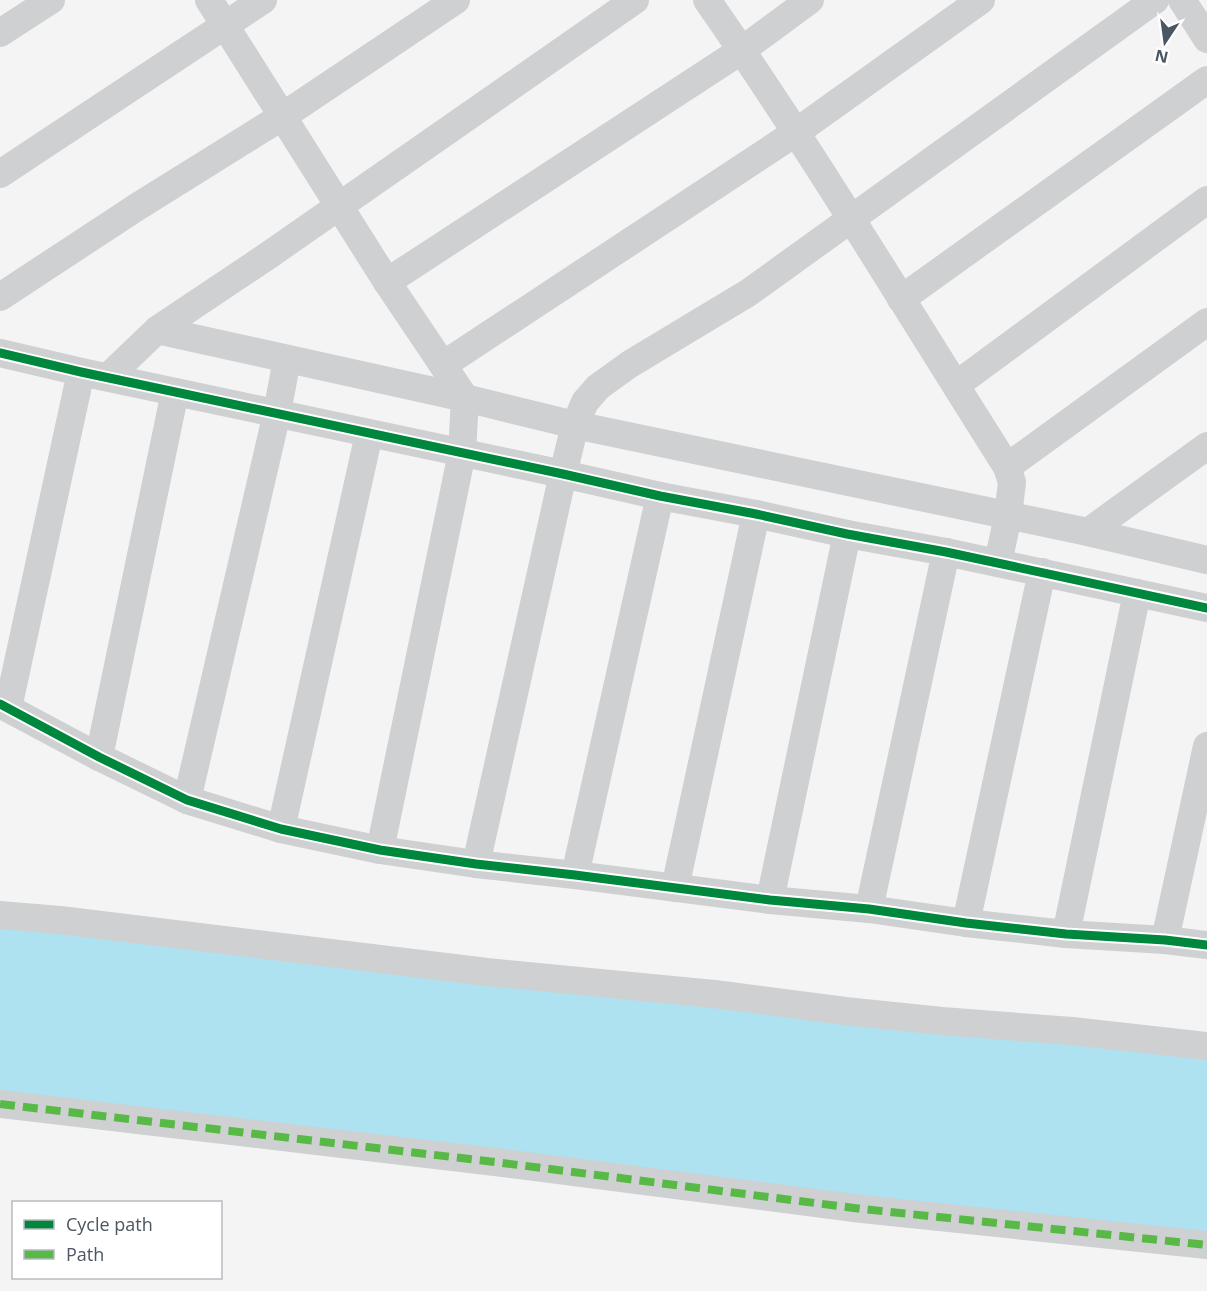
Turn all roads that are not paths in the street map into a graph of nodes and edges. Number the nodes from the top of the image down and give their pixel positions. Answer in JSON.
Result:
{"nodes":[{"id":1,"x":51,"y":0,"type":"edge"},
{"id":2,"x":209,"y":0,"type":"edge"},
{"id":3,"x":263,"y":0,"type":"edge"},
{"id":4,"x":456,"y":0,"type":"edge"},
{"id":5,"x":635,"y":0,"type":"edge"},
{"id":6,"x":707,"y":0,"type":"edge"},
{"id":7,"x":810,"y":0,"type":"edge"},
{"id":8,"x":981,"y":0,"type":"edge"},
{"id":9,"x":1155,"y":0,"type":"edge"},
{"id":10,"x":1182,"y":0,"type":"edge"},
{"id":11,"x":225,"y":24,"type":"junction"},
{"id":12,"x":0,"y":33,"type":"edge"},
{"id":13,"x":1207,"y":39,"type":"edge"},
{"id":14,"x":742,"y":50,"type":"junction"},
{"id":15,"x":1207,"y":80,"type":"edge"},
{"id":16,"x":283,"y":116,"type":"junction"},
{"id":17,"x":795,"y":133,"type":"junction"},
{"id":18,"x":0,"y":174,"type":"edge"},
{"id":19,"x":1207,"y":200,"type":"edge"},
{"id":20,"x":338,"y":206,"type":"junction"},
{"id":21,"x":851,"y":218,"type":"junction"},
{"id":22,"x":387,"y":282,"type":"junction"},
{"id":23,"x":0,"y":297,"type":"edge"},
{"id":24,"x":901,"y":299,"type":"junction"},
{"id":25,"x":1207,"y":321,"type":"edge"},
{"id":26,"x":157,"y":330,"type":"junction"},
{"id":27,"x":0,"y":353,"type":"edge"},
{"id":28,"x":287,"y":359,"type":"junction"},
{"id":29,"x":443,"y":365,"type":"junction"},
{"id":30,"x":94,"y":375,"type":"junction"},
{"id":31,"x":956,"y":385,"type":"junction"},
{"id":32,"x":175,"y":392,"type":"junction"},
{"id":33,"x":465,"y":398,"type":"junction"},
{"id":34,"x":277,"y":413,"type":"junction"},
{"id":35,"x":575,"y":425,"type":"junction"},
{"id":36,"x":369,"y":434,"type":"junction"},
{"id":37,"x":1207,"y":446,"type":"edge"},
{"id":38,"x":462,"y":453,"type":"junction"},
{"id":39,"x":1008,"y":467,"type":"junction"},
{"id":40,"x":563,"y":474,"type":"junction"},
{"id":41,"x":660,"y":496,"type":"junction"},
{"id":42,"x":756,"y":514,"type":"junction"},
{"id":43,"x":1008,"y":516,"type":"junction"},
{"id":44,"x":1088,"y":532,"type":"junction"},
{"id":45,"x":847,"y":534,"type":"junction"},
{"id":46,"x":946,"y":552,"type":"junction"},
{"id":47,"x":1207,"y":560,"type":"edge"},
{"id":48,"x":998,"y":563,"type":"junction"},
{"id":49,"x":1042,"y":572,"type":"junction"},
{"id":50,"x":1137,"y":593,"type":"junction"},
{"id":51,"x":1207,"y":608,"type":"edge"},
{"id":52,"x":4,"y":706,"type":"edge"},
{"id":53,"x":1207,"y":746,"type":"edge"},
{"id":54,"x":99,"y":757,"type":"junction"},
{"id":55,"x":188,"y":800,"type":"junction"},
{"id":56,"x":281,"y":829,"type":"junction"},
{"id":57,"x":380,"y":850,"type":"junction"},
{"id":58,"x":476,"y":864,"type":"junction"},
{"id":59,"x":575,"y":875,"type":"junction"},
{"id":60,"x":675,"y":888,"type":"junction"},
{"id":61,"x":770,"y":900,"type":"junction"},
{"id":62,"x":869,"y":909,"type":"junction"},
{"id":63,"x":0,"y":915,"type":"edge"},
{"id":64,"x":966,"y":923,"type":"junction"},
{"id":65,"x":1066,"y":934,"type":"junction"},
{"id":66,"x":1165,"y":940,"type":"junction"},
{"id":67,"x":1207,"y":945,"type":"edge"},
{"id":68,"x":1207,"y":1046,"type":"edge"},
{"id":69,"x":0,"y":1104,"type":"edge"},
{"id":70,"x":1207,"y":1245,"type":"edge"}],
"edges":[{"from":1,"to":12,"type":"street"},
{"from":2,"to":11,"type":"street"},
{"from":3,"to":11,"type":"street"},
{"from":4,"to":16,"type":"street"},
{"from":5,"to":20,"type":"street"},
{"from":6,"to":14,"type":"street"},
{"from":7,"to":14,"type":"street"},
{"from":8,"to":17,"type":"street"},
{"from":9,"to":21,"type":"street"},
{"from":10,"to":13,"type":"street"},
{"from":11,"to":16,"type":"street"},
{"from":11,"to":18,"type":"street"},
{"from":14,"to":17,"type":"street"},
{"from":14,"to":22,"type":"street"},
{"from":15,"to":24,"type":"street"},
{"from":16,"to":20,"type":"street"},
{"from":16,"to":23,"type":"street"},
{"from":17,"to":21,"type":"street"},
{"from":17,"to":29,"type":"street"},
{"from":19,"to":31,"type":"street"},
{"from":20,"to":22,"type":"street"},
{"from":20,"to":26,"type":"street"},
{"from":21,"to":24,"type":"street"},
{"from":21,"to":35,"type":"street"},
{"from":22,"to":29,"type":"street"},
{"from":24,"to":31,"type":"street"},
{"from":25,"to":39,"type":"street"},
{"from":26,"to":28,"type":"street"},
{"from":26,"to":30,"type":"street"},
{"from":27,"to":30,"type":"street"},
{"from":28,"to":33,"type":"street"},
{"from":28,"to":34,"type":"street"},
{"from":29,"to":33,"type":"street"},
{"from":30,"to":32,"type":"street"},
{"from":30,"to":52,"type":"street"},
{"from":31,"to":39,"type":"street"},
{"from":32,"to":34,"type":"street"},
{"from":32,"to":54,"type":"street"},
{"from":33,"to":35,"type":"street"},
{"from":33,"to":38,"type":"street"},
{"from":34,"to":36,"type":"street"},
{"from":34,"to":55,"type":"street"},
{"from":35,"to":40,"type":"street"},
{"from":35,"to":43,"type":"street"},
{"from":36,"to":38,"type":"street"},
{"from":36,"to":56,"type":"street"},
{"from":37,"to":44,"type":"street"},
{"from":38,"to":40,"type":"street"},
{"from":38,"to":57,"type":"street"},
{"from":39,"to":43,"type":"street"},
{"from":40,"to":41,"type":"street"},
{"from":40,"to":58,"type":"street"},
{"from":41,"to":42,"type":"street"},
{"from":41,"to":59,"type":"street"},
{"from":42,"to":45,"type":"street"},
{"from":42,"to":60,"type":"street"},
{"from":43,"to":44,"type":"street"},
{"from":43,"to":48,"type":"street"},
{"from":44,"to":47,"type":"street"},
{"from":45,"to":46,"type":"street"},
{"from":45,"to":61,"type":"street"},
{"from":46,"to":48,"type":"street"},
{"from":46,"to":62,"type":"street"},
{"from":48,"to":49,"type":"street"},
{"from":49,"to":50,"type":"street"},
{"from":49,"to":64,"type":"street"},
{"from":50,"to":51,"type":"street"},
{"from":50,"to":65,"type":"street"},
{"from":52,"to":54,"type":"street"},
{"from":53,"to":66,"type":"street"},
{"from":54,"to":55,"type":"street"},
{"from":55,"to":56,"type":"street"},
{"from":56,"to":57,"type":"street"},
{"from":57,"to":58,"type":"street"},
{"from":58,"to":59,"type":"street"},
{"from":59,"to":60,"type":"street"},
{"from":60,"to":61,"type":"street"},
{"from":61,"to":62,"type":"street"},
{"from":62,"to":64,"type":"street"},
{"from":63,"to":68,"type":"street"},
{"from":64,"to":65,"type":"street"},
{"from":65,"to":66,"type":"street"},
{"from":66,"to":67,"type":"street"},
{"from":69,"to":70,"type":"street"}]}
